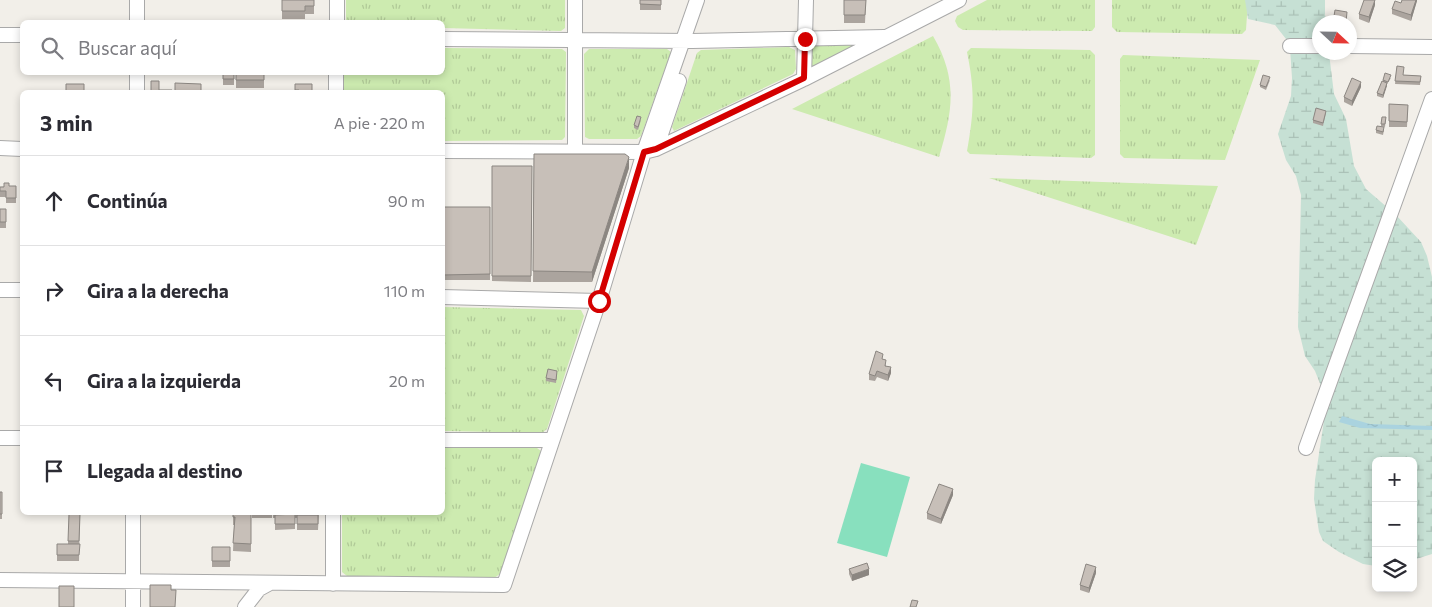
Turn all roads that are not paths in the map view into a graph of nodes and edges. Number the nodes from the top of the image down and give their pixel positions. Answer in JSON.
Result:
{"nodes":[{"id":1,"x":137,"y":0,"type":"edge"},
{"id":2,"x":337,"y":0,"type":"edge"},
{"id":3,"x":575,"y":0,"type":"edge"},
{"id":4,"x":697,"y":0,"type":"edge"},
{"id":5,"x":706,"y":0,"type":"edge"},
{"id":6,"x":806,"y":0,"type":"edge"},
{"id":7,"x":958,"y":0,"type":"edge"},
{"id":8,"x":137,"y":20,"type":"edge"},
{"id":9,"x":337,"y":20,"type":"edge"},
{"id":10,"x":0,"y":35,"type":"edge"},
{"id":11,"x":20,"y":35,"type":"edge"},
{"id":12,"x":888,"y":37,"type":"junction"},
{"id":13,"x":445,"y":39,"type":"edge"},
{"id":14,"x":805,"y":39,"type":"junction"},
{"id":15,"x":575,"y":40,"type":"junction"},
{"id":16,"x":688,"y":41,"type":"junction"},
{"id":17,"x":1290,"y":46,"type":"dead end"},
{"id":18,"x":1312,"y":46,"type":"edge"},
{"id":19,"x":1357,"y":46,"type":"edge"},
{"id":20,"x":1432,"y":47,"type":"edge"},
{"id":21,"x":137,"y":75,"type":"edge"},
{"id":22,"x":336,"y":75,"type":"edge"},
{"id":23,"x":804,"y":78,"type":"junction"},
{"id":24,"x":137,"y":90,"type":"edge"},
{"id":25,"x":336,"y":90,"type":"edge"},
{"id":26,"x":1432,"y":99,"type":"edge"},
{"id":27,"x":0,"y":148,"type":"edge"},
{"id":28,"x":20,"y":149,"type":"edge"},
{"id":29,"x":650,"y":150,"type":"junction"},
{"id":30,"x":445,"y":151,"type":"edge"},
{"id":31,"x":575,"y":151,"type":"junction"},
{"id":32,"x":0,"y":290,"type":"edge"},
{"id":33,"x":20,"y":290,"type":"edge"},
{"id":34,"x":445,"y":297,"type":"edge"},
{"id":35,"x":599,"y":301,"type":"junction"},
{"id":36,"x":0,"y":438,"type":"edge"},
{"id":37,"x":20,"y":438,"type":"edge"},
{"id":38,"x":445,"y":440,"type":"edge"},
{"id":39,"x":552,"y":440,"type":"junction"},
{"id":40,"x":1306,"y":448,"type":"dead end"},
{"id":41,"x":133,"y":515,"type":"edge"},
{"id":42,"x":334,"y":515,"type":"edge"},
{"id":43,"x":0,"y":580,"type":"edge"},
{"id":44,"x":133,"y":582,"type":"junction"},
{"id":45,"x":270,"y":583,"type":"junction"},
{"id":46,"x":333,"y":584,"type":"junction"},
{"id":47,"x":133,"y":607,"type":"edge"},
{"id":48,"x":245,"y":607,"type":"edge"}],
"edges":[{"from":1,"to":8,"type":"street"},
{"from":2,"to":9,"type":"street"},
{"from":3,"to":15,"type":"street"},
{"from":4,"to":16,"type":"street"},
{"from":5,"to":16,"type":"street"},
{"from":6,"to":14,"type":"street"},
{"from":7,"to":12,"type":"street"},
{"from":10,"to":11,"type":"street"},
{"from":12,"to":14,"type":"street"},
{"from":12,"to":23,"type":"street"},
{"from":13,"to":15,"type":"street"},
{"from":14,"to":16,"type":"street"},
{"from":14,"to":23,"type":"street"},
{"from":15,"to":16,"type":"street"},
{"from":15,"to":31,"type":"street"},
{"from":16,"to":29,"type":"street"},
{"from":17,"to":18,"type":"street"},
{"from":19,"to":20,"type":"street"},
{"from":21,"to":24,"type":"street"},
{"from":22,"to":25,"type":"street"},
{"from":23,"to":29,"type":"street"},
{"from":26,"to":40,"type":"street"},
{"from":27,"to":28,"type":"street"},
{"from":29,"to":31,"type":"street"},
{"from":29,"to":35,"type":"street"},
{"from":30,"to":31,"type":"street"},
{"from":32,"to":33,"type":"street"},
{"from":34,"to":35,"type":"street"},
{"from":35,"to":39,"type":"street"},
{"from":36,"to":37,"type":"street"},
{"from":38,"to":39,"type":"street"},
{"from":39,"to":46,"type":"street"},
{"from":41,"to":44,"type":"street"},
{"from":42,"to":46,"type":"street"},
{"from":43,"to":44,"type":"street"},
{"from":44,"to":45,"type":"street"},
{"from":44,"to":47,"type":"street"},
{"from":45,"to":46,"type":"street"},
{"from":45,"to":48,"type":"street"}]}
